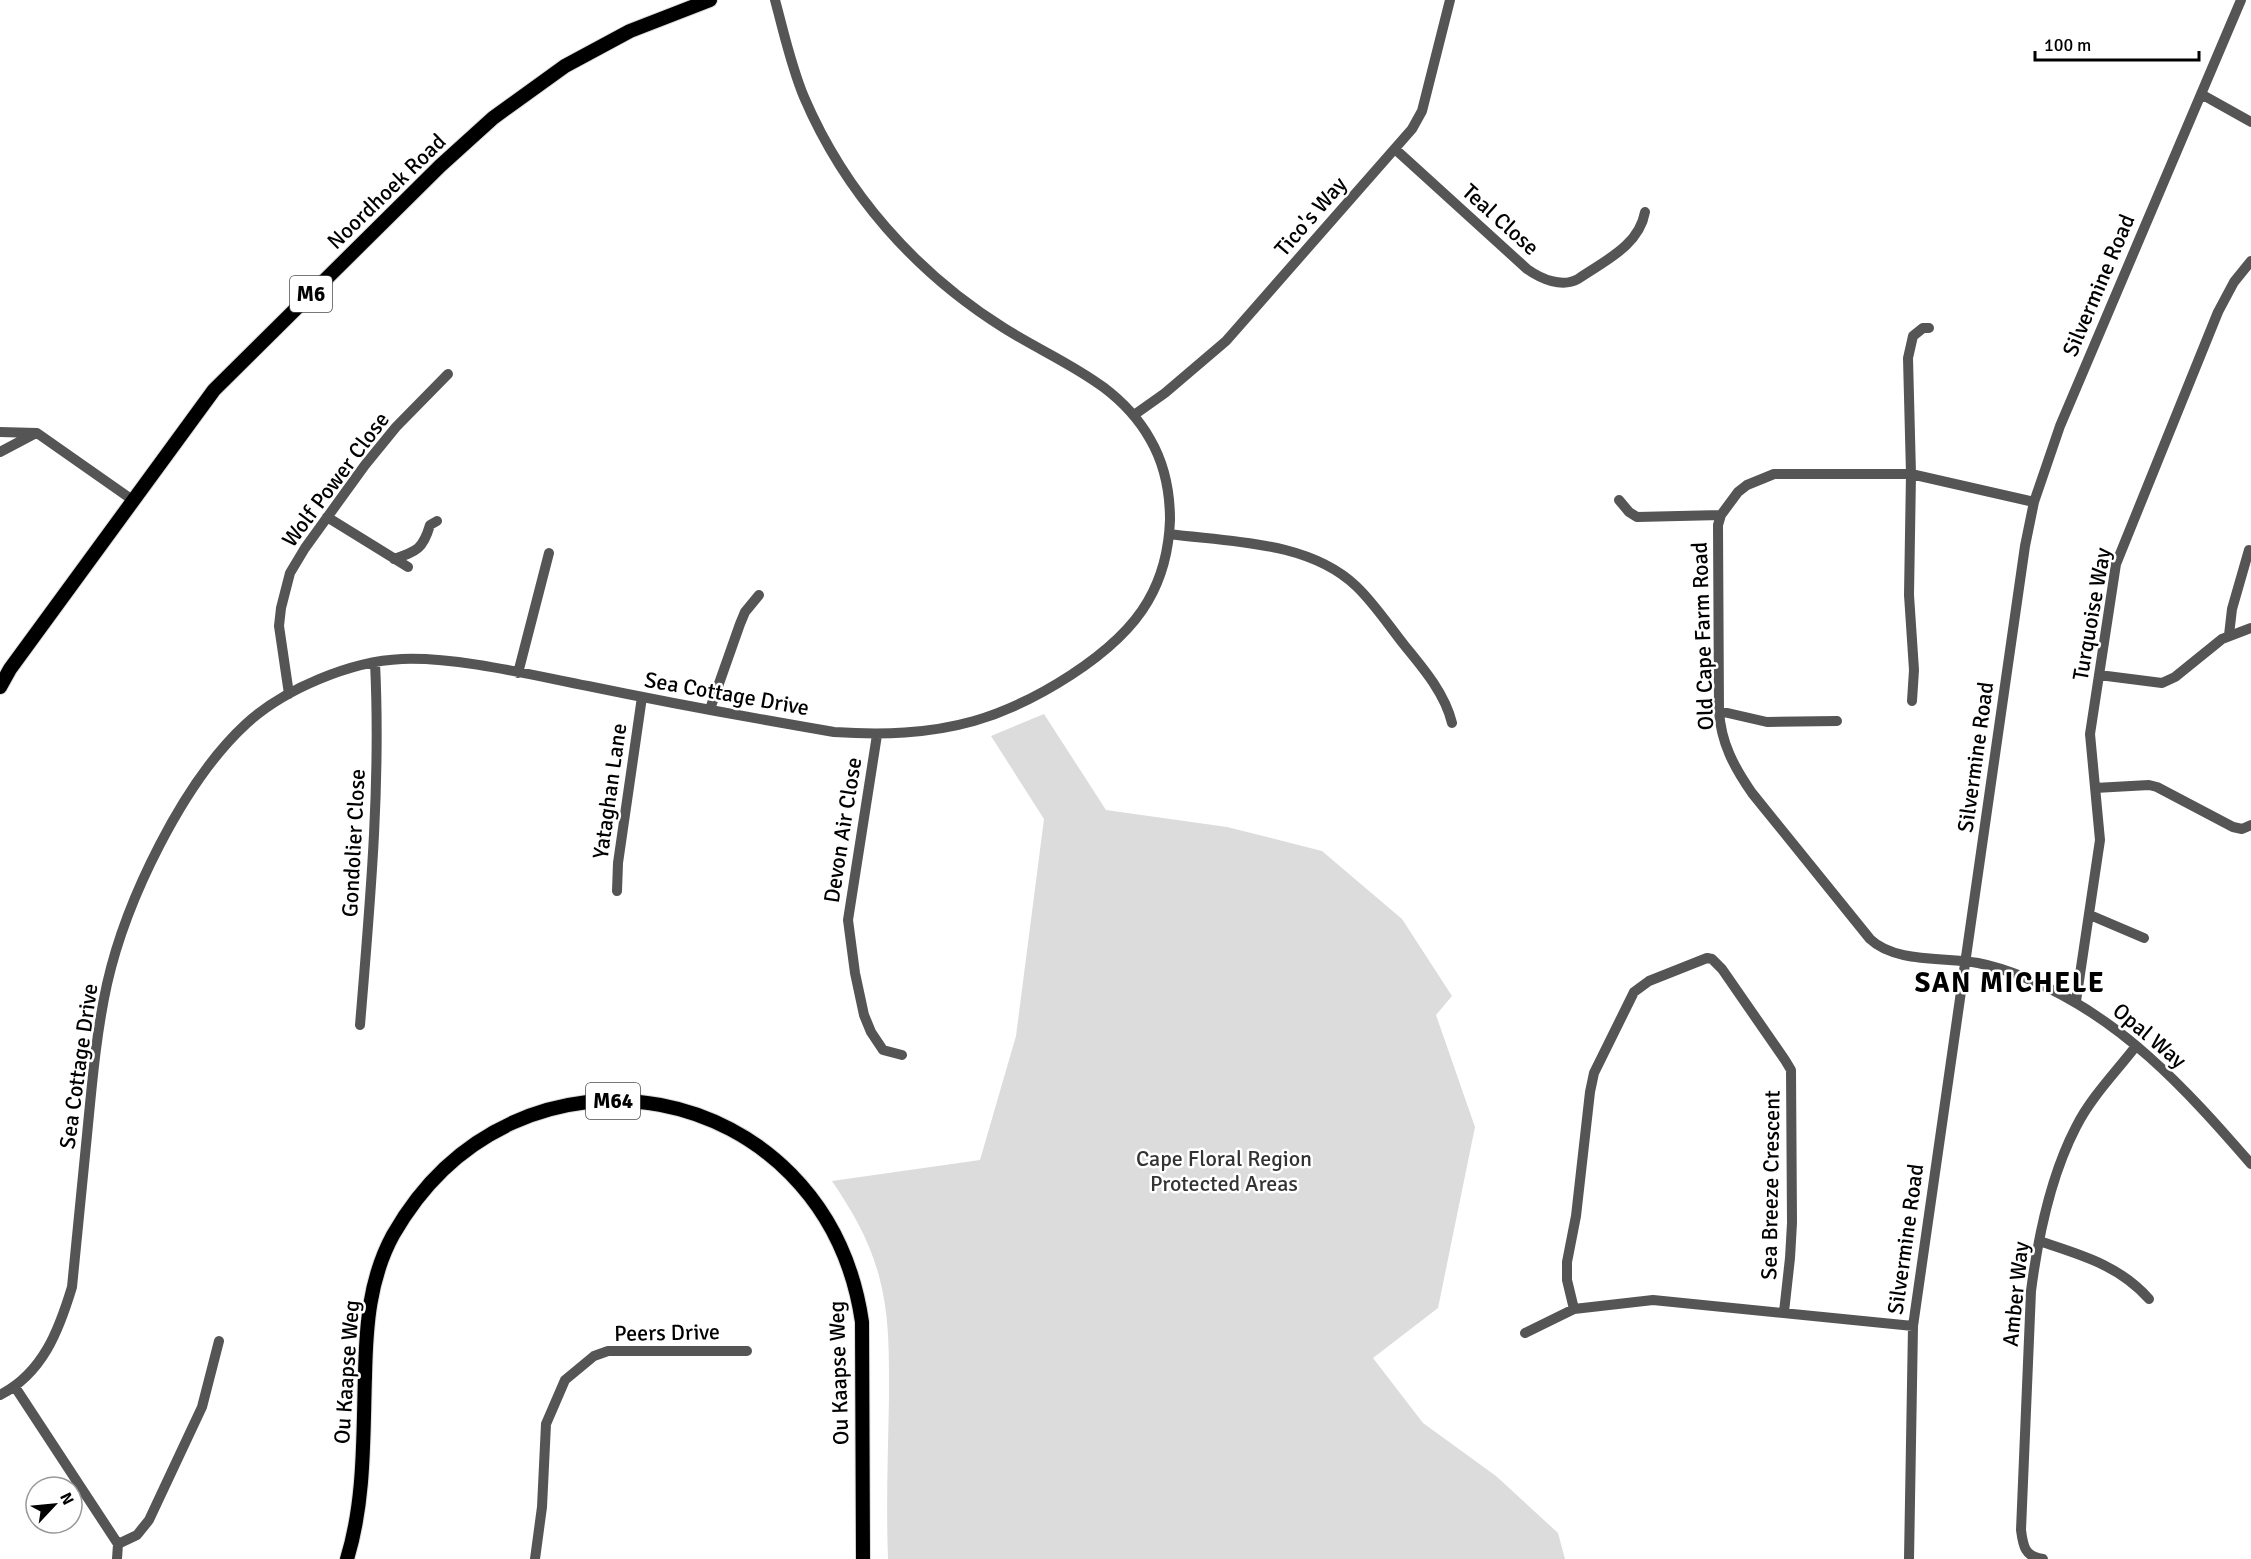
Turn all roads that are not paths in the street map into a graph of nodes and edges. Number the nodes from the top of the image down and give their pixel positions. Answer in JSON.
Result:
{"nodes":[{"id":1,"x":710,"y":0,"type":"edge"},
{"id":2,"x":775,"y":0,"type":"edge"},
{"id":3,"x":1450,"y":0,"type":"edge"},
{"id":4,"x":2241,"y":0,"type":"edge"},
{"id":5,"x":2201,"y":94,"type":"junction"},
{"id":6,"x":2251,"y":122,"type":"edge"},
{"id":7,"x":1395,"y":149,"type":"junction"},
{"id":8,"x":1644,"y":216,"type":"dead end"},
{"id":9,"x":2251,"y":261,"type":"edge"},
{"id":10,"x":1929,"y":328,"type":"dead end"},
{"id":11,"x":448,"y":374,"type":"dead end"},
{"id":12,"x":1134,"y":415,"type":"junction"},
{"id":13,"x":0,"y":432,"type":"edge"},
{"id":14,"x":37,"y":433,"type":"junction"},
{"id":15,"x":0,"y":452,"type":"edge"},
{"id":16,"x":1911,"y":474,"type":"junction"},
{"id":17,"x":1619,"y":500,"type":"dead end"},
{"id":18,"x":134,"y":501,"type":"junction"},
{"id":19,"x":2034,"y":502,"type":"junction"},
{"id":20,"x":1721,"y":515,"type":"junction"},
{"id":21,"x":327,"y":518,"type":"junction"},
{"id":22,"x":437,"y":521,"type":"dead end"},
{"id":23,"x":1169,"y":534,"type":"junction"},
{"id":24,"x":2249,"y":550,"type":"dead end"},
{"id":25,"x":549,"y":553,"type":"dead end"},
{"id":26,"x":394,"y":559,"type":"junction"},
{"id":27,"x":408,"y":567,"type":"dead end"},
{"id":28,"x":759,"y":595,"type":"dead end"},
{"id":29,"x":2251,"y":628,"type":"edge"},
{"id":30,"x":2229,"y":635,"type":"junction"},
{"id":31,"x":375,"y":663,"type":"junction"},
{"id":32,"x":518,"y":672,"type":"junction"},
{"id":33,"x":2099,"y":675,"type":"junction"},
{"id":34,"x":0,"y":687,"type":"edge"},
{"id":35,"x":289,"y":694,"type":"junction"},
{"id":36,"x":642,"y":697,"type":"junction"},
{"id":37,"x":1912,"y":701,"type":"dead end"},
{"id":38,"x":710,"y":709,"type":"junction"},
{"id":39,"x":1719,"y":711,"type":"junction"},
{"id":40,"x":1837,"y":721,"type":"dead end"},
{"id":41,"x":1452,"y":723,"type":"dead end"},
{"id":42,"x":877,"y":735,"type":"junction"},
{"id":43,"x":2095,"y":788,"type":"junction"},
{"id":44,"x":2251,"y":825,"type":"edge"},
{"id":45,"x":617,"y":891,"type":"dead end"},
{"id":46,"x":2090,"y":915,"type":"junction"},
{"id":47,"x":2144,"y":938,"type":"dead end"},
{"id":48,"x":1965,"y":962,"type":"junction"},
{"id":49,"x":2076,"y":1001,"type":"junction"},
{"id":50,"x":360,"y":1025,"type":"dead end"},
{"id":51,"x":2136,"y":1046,"type":"junction"},
{"id":52,"x":902,"y":1055,"type":"dead end"},
{"id":53,"x":2251,"y":1164,"type":"edge"},
{"id":54,"x":2039,"y":1241,"type":"junction"},
{"id":55,"x":2149,"y":1299,"type":"dead end"},
{"id":56,"x":1574,"y":1309,"type":"junction"},
{"id":57,"x":1784,"y":1312,"type":"junction"},
{"id":58,"x":1913,"y":1326,"type":"junction"},
{"id":59,"x":1525,"y":1333,"type":"dead end"},
{"id":60,"x":219,"y":1341,"type":"dead end"},
{"id":61,"x":747,"y":1351,"type":"dead end"},
{"id":62,"x":15,"y":1387,"type":"junction"},
{"id":63,"x":0,"y":1395,"type":"edge"},
{"id":64,"x":118,"y":1544,"type":"junction"},
{"id":65,"x":117,"y":1559,"type":"edge"},
{"id":66,"x":347,"y":1559,"type":"edge"},
{"id":67,"x":535,"y":1559,"type":"edge"},
{"id":68,"x":863,"y":1559,"type":"edge"},
{"id":69,"x":1909,"y":1559,"type":"edge"},
{"id":70,"x":2043,"y":1559,"type":"edge"}],
"edges":[{"from":1,"to":18,"type":"main road","name":"Noordhoek Road","number":"M6"},
{"from":2,"to":12,"type":"street","name":"Sea Cottage Drive"},
{"from":3,"to":7,"type":"street","name":"Tico's Way"},
{"from":4,"to":5,"type":"street","name":"Silvermine Road"},
{"from":5,"to":6,"type":"street"},
{"from":5,"to":19,"type":"street","name":"Silvermine Road"},
{"from":7,"to":8,"type":"street","name":"Teal Close"},
{"from":7,"to":12,"type":"street","name":"Tico's Way"},
{"from":9,"to":33,"type":"street","name":"Turquoise Way"},
{"from":10,"to":16,"type":"street"},
{"from":11,"to":21,"type":"street","name":"Wolf Power Close"},
{"from":12,"to":23,"type":"street","name":"Sea Cottage Drive"},
{"from":13,"to":14,"type":"street"},
{"from":14,"to":15,"type":"street"},
{"from":14,"to":18,"type":"street"},
{"from":16,"to":19,"type":"street","name":"Old Cape Farm Road"},
{"from":16,"to":20,"type":"street","name":"Old Cape Farm Road"},
{"from":16,"to":37,"type":"street"},
{"from":17,"to":20,"type":"street"},
{"from":18,"to":34,"type":"main road","name":"Noordhoek Road","number":"M6"},
{"from":19,"to":48,"type":"street","name":"Silvermine Road"},
{"from":20,"to":39,"type":"street","name":"Old Cape Farm Road"},
{"from":21,"to":26,"type":"street"},
{"from":21,"to":35,"type":"street","name":"Wolf Power Close"},
{"from":22,"to":26,"type":"street"},
{"from":23,"to":41,"type":"street"},
{"from":23,"to":42,"type":"street","name":"Sea Cottage Drive"},
{"from":24,"to":30,"type":"street"},
{"from":25,"to":32,"type":"street"},
{"from":26,"to":27,"type":"street"},
{"from":28,"to":38,"type":"street"},
{"from":29,"to":30,"type":"street"},
{"from":30,"to":33,"type":"street"},
{"from":31,"to":32,"type":"street","name":"Sea Cottage Drive"},
{"from":31,"to":35,"type":"street","name":"Sea Cottage Drive"},
{"from":31,"to":50,"type":"street","name":"Gondolier Close"},
{"from":32,"to":36,"type":"street","name":"Sea Cottage Drive"},
{"from":33,"to":43,"type":"street","name":"Turquoise Way"},
{"from":35,"to":62,"type":"street","name":"Sea Cottage Drive"},
{"from":36,"to":38,"type":"street","name":"Sea Cottage Drive"},
{"from":36,"to":45,"type":"street","name":"Yataghan Lane"},
{"from":38,"to":42,"type":"street","name":"Sea Cottage Drive"},
{"from":39,"to":40,"type":"street"},
{"from":39,"to":48,"type":"street","name":"Old Cape Farm Road"},
{"from":42,"to":52,"type":"street","name":"Devon Air Close"},
{"from":43,"to":44,"type":"street"},
{"from":43,"to":46,"type":"street","name":"Turquoise Way"},
{"from":46,"to":47,"type":"street"},
{"from":46,"to":49,"type":"street","name":"Turquoise Way"},
{"from":48,"to":49,"type":"street","name":"Opal Way"},
{"from":48,"to":58,"type":"street","name":"Silvermine Road"},
{"from":49,"to":51,"type":"street","name":"Opal Way"},
{"from":51,"to":53,"type":"street","name":"Opal Way"},
{"from":51,"to":54,"type":"street","name":"Amber Way"},
{"from":54,"to":55,"type":"street"},
{"from":54,"to":70,"type":"street","name":"Amber Way"},
{"from":56,"to":57,"type":"street"},
{"from":56,"to":57,"type":"street","name":"Sea Breeze Crescent"},
{"from":56,"to":59,"type":"street"},
{"from":57,"to":58,"type":"street"},
{"from":58,"to":69,"type":"street","name":"Silvermine Road"},
{"from":60,"to":64,"type":"street"},
{"from":61,"to":67,"type":"street","name":"Peers Drive"},
{"from":62,"to":63,"type":"street","name":"Sea Cottage Drive"},
{"from":62,"to":64,"type":"street"},
{"from":64,"to":65,"type":"street"},
{"from":66,"to":68,"type":"main road","name":"Ou Kaapse Weg","number":"M64"}]}
